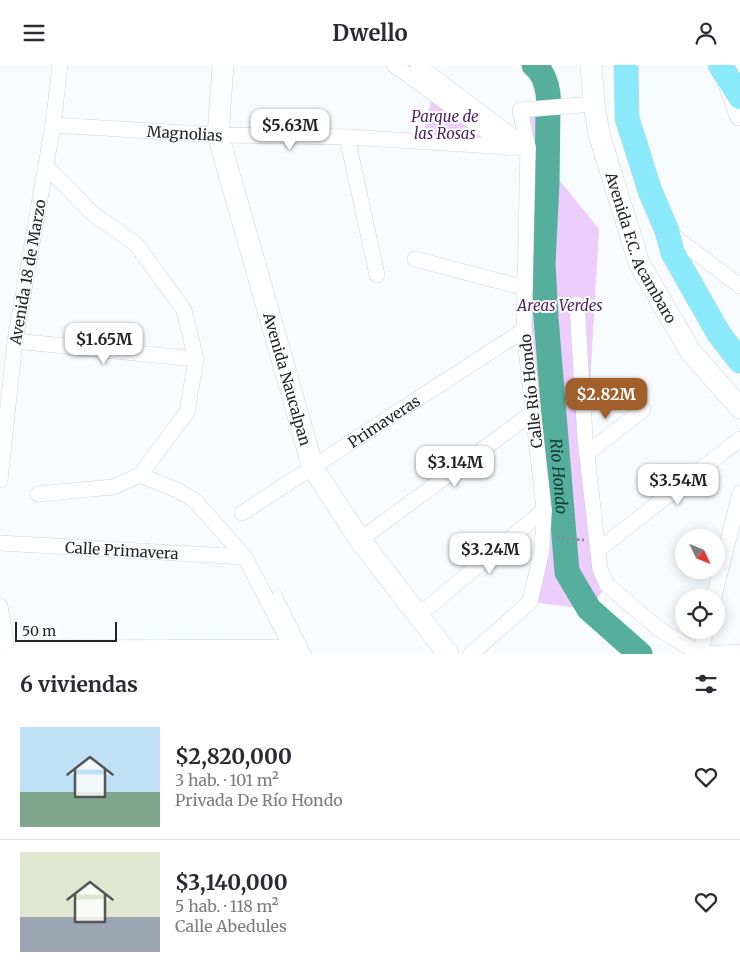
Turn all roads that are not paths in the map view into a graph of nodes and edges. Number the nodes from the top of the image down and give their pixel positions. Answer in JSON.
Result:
{"nodes":[{"id":1,"x":60,"y":65,"type":"edge"},
{"id":2,"x":223,"y":65,"type":"edge"},
{"id":3,"x":394,"y":65,"type":"edge"},
{"id":4,"x":418,"y":65,"type":"edge"},
{"id":5,"x":591,"y":65,"type":"edge"},
{"id":6,"x":626,"y":65,"type":"edge"},
{"id":7,"x":722,"y":67,"type":"edge"},
{"id":8,"x":740,"y":87,"type":"edge"},
{"id":9,"x":740,"y":97,"type":"edge"},
{"id":10,"x":594,"y":104,"type":"junction"},
{"id":11,"x":740,"y":115,"type":"edge"},
{"id":12,"x":53,"y":125,"type":"junction"},
{"id":13,"x":218,"y":135,"type":"junction"},
{"id":14,"x":346,"y":137,"type":"junction"},
{"id":15,"x":509,"y":148,"type":"junction"},
{"id":16,"x":528,"y":148,"type":"junction"},
{"id":17,"x":46,"y":166,"type":"junction"},
{"id":18,"x":667,"y":231,"type":"junction"},
{"id":19,"x":415,"y":259,"type":"dead end"},
{"id":20,"x":377,"y":275,"type":"dead end"},
{"id":21,"x":740,"y":286,"type":"edge"},
{"id":22,"x":525,"y":288,"type":"junction"},
{"id":23,"x":572,"y":304,"type":"road end"},
{"id":24,"x":524,"y":330,"type":"junction"},
{"id":25,"x":15,"y":341,"type":"junction"},
{"id":26,"x":740,"y":346,"type":"edge"},
{"id":27,"x":196,"y":359,"type":"junction"},
{"id":28,"x":740,"y":361,"type":"edge"},
{"id":29,"x":740,"y":408,"type":"edge"},
{"id":30,"x":643,"y":410,"type":"dead end"},
{"id":31,"x":532,"y":413,"type":"junction"},
{"id":32,"x":740,"y":439,"type":"edge"},
{"id":33,"x":587,"y":453,"type":"junction"},
{"id":34,"x":313,"y":468,"type":"junction"},
{"id":35,"x":140,"y":475,"type":"junction"},
{"id":36,"x":0,"y":480,"type":"edge"},
{"id":37,"x":740,"y":493,"type":"edge"},
{"id":38,"x":38,"y":494,"type":"dead end"},
{"id":39,"x":544,"y":510,"type":"junction"},
{"id":40,"x":242,"y":513,"type":"dead end"},
{"id":41,"x":360,"y":540,"type":"junction"},
{"id":42,"x":0,"y":543,"type":"edge"},
{"id":43,"x":593,"y":545,"type":"junction"},
{"id":44,"x":245,"y":557,"type":"junction"},
{"id":45,"x":716,"y":589,"type":"edge"},
{"id":46,"x":277,"y":594,"type":"dead end"},
{"id":47,"x":0,"y":606,"type":"edge"},
{"id":48,"x":418,"y":616,"type":"junction"},
{"id":49,"x":704,"y":639,"type":"edge"},
{"id":50,"x":7,"y":651,"type":"edge"},
{"id":51,"x":293,"y":651,"type":"edge"},
{"id":52,"x":740,"y":652,"type":"edge"},
{"id":53,"x":307,"y":654,"type":"edge"},
{"id":54,"x":448,"y":654,"type":"edge"},
{"id":55,"x":471,"y":654,"type":"edge"},
{"id":56,"x":701,"y":654,"type":"edge"}],
"edges":[{"from":1,"to":12,"type":"street","name":"Avenida 18 de Marzo"},
{"from":2,"to":13,"type":"main road","name":"Avenida Naucalpan"},
{"from":3,"to":15,"type":"street"},
{"from":4,"to":16,"type":"street"},
{"from":5,"to":10,"type":"main road","name":"Avenida F.C. Acambaro"},
{"from":6,"to":18,"type":"main road","name":"Avenida F.C. Acambaro"},
{"from":7,"to":8,"type":"main road"},
{"from":7,"to":9,"type":"main road"},
{"from":7,"to":11,"type":"main road"},
{"from":10,"to":16,"type":"street","name":"Calle Río Hondo"},
{"from":10,"to":29,"type":"main road","name":"Avenida F.C. Acambaro"},
{"from":12,"to":13,"type":"street","name":"Magnolias"},
{"from":12,"to":17,"type":"street","name":"Avenida 18 de Marzo"},
{"from":13,"to":14,"type":"street","name":"Magnolias"},
{"from":13,"to":34,"type":"main road","name":"Avenida Naucalpan"},
{"from":14,"to":15,"type":"street","name":"Magnolias"},
{"from":14,"to":20,"type":"street"},
{"from":15,"to":16,"type":"street","name":"Magnolias"},
{"from":16,"to":22,"type":"street","name":"Calle Río Hondo"},
{"from":17,"to":25,"type":"street","name":"Avenida 18 de Marzo"},
{"from":17,"to":27,"type":"street"},
{"from":18,"to":21,"type":"street"},
{"from":18,"to":26,"type":"main road","name":"Avenida F.C. Acambaro"},
{"from":18,"to":28,"type":"main road","name":"Avenida F.C. Acambaro"},
{"from":19,"to":22,"type":"street"},
{"from":22,"to":24,"type":"street","name":"Calle Río Hondo"},
{"from":23,"to":33,"type":"street"},
{"from":24,"to":31,"type":"street","name":"Calle Río Hondo"},
{"from":24,"to":34,"type":"street","name":"Primaveras"},
{"from":25,"to":27,"type":"street"},
{"from":25,"to":36,"type":"street","name":"Avenida 18 de Marzo"},
{"from":27,"to":35,"type":"street"},
{"from":30,"to":33,"type":"street"},
{"from":31,"to":39,"type":"street","name":"Calle Río Hondo"},
{"from":31,"to":41,"type":"street"},
{"from":32,"to":43,"type":"street"},
{"from":33,"to":43,"type":"street"},
{"from":34,"to":40,"type":"street","name":"Primaveras"},
{"from":34,"to":41,"type":"main road","name":"Avenida Naucalpan"},
{"from":35,"to":38,"type":"street"},
{"from":35,"to":44,"type":"street"},
{"from":37,"to":45,"type":"street"},
{"from":39,"to":48,"type":"street"},
{"from":39,"to":55,"type":"street","name":"Calle Río Hondo"},
{"from":41,"to":48,"type":"main road","name":"Avenida Naucalpan"},
{"from":42,"to":44,"type":"street","name":"Calle Primavera"},
{"from":43,"to":56,"type":"street"},
{"from":44,"to":51,"type":"street"},
{"from":46,"to":53,"type":"lane"},
{"from":47,"to":50,"type":"street"},
{"from":48,"to":54,"type":"main road","name":"Avenida Naucalpan"},
{"from":49,"to":56,"type":"street"},
{"from":50,"to":51,"type":"street"},
{"from":52,"to":56,"type":"street"}]}
